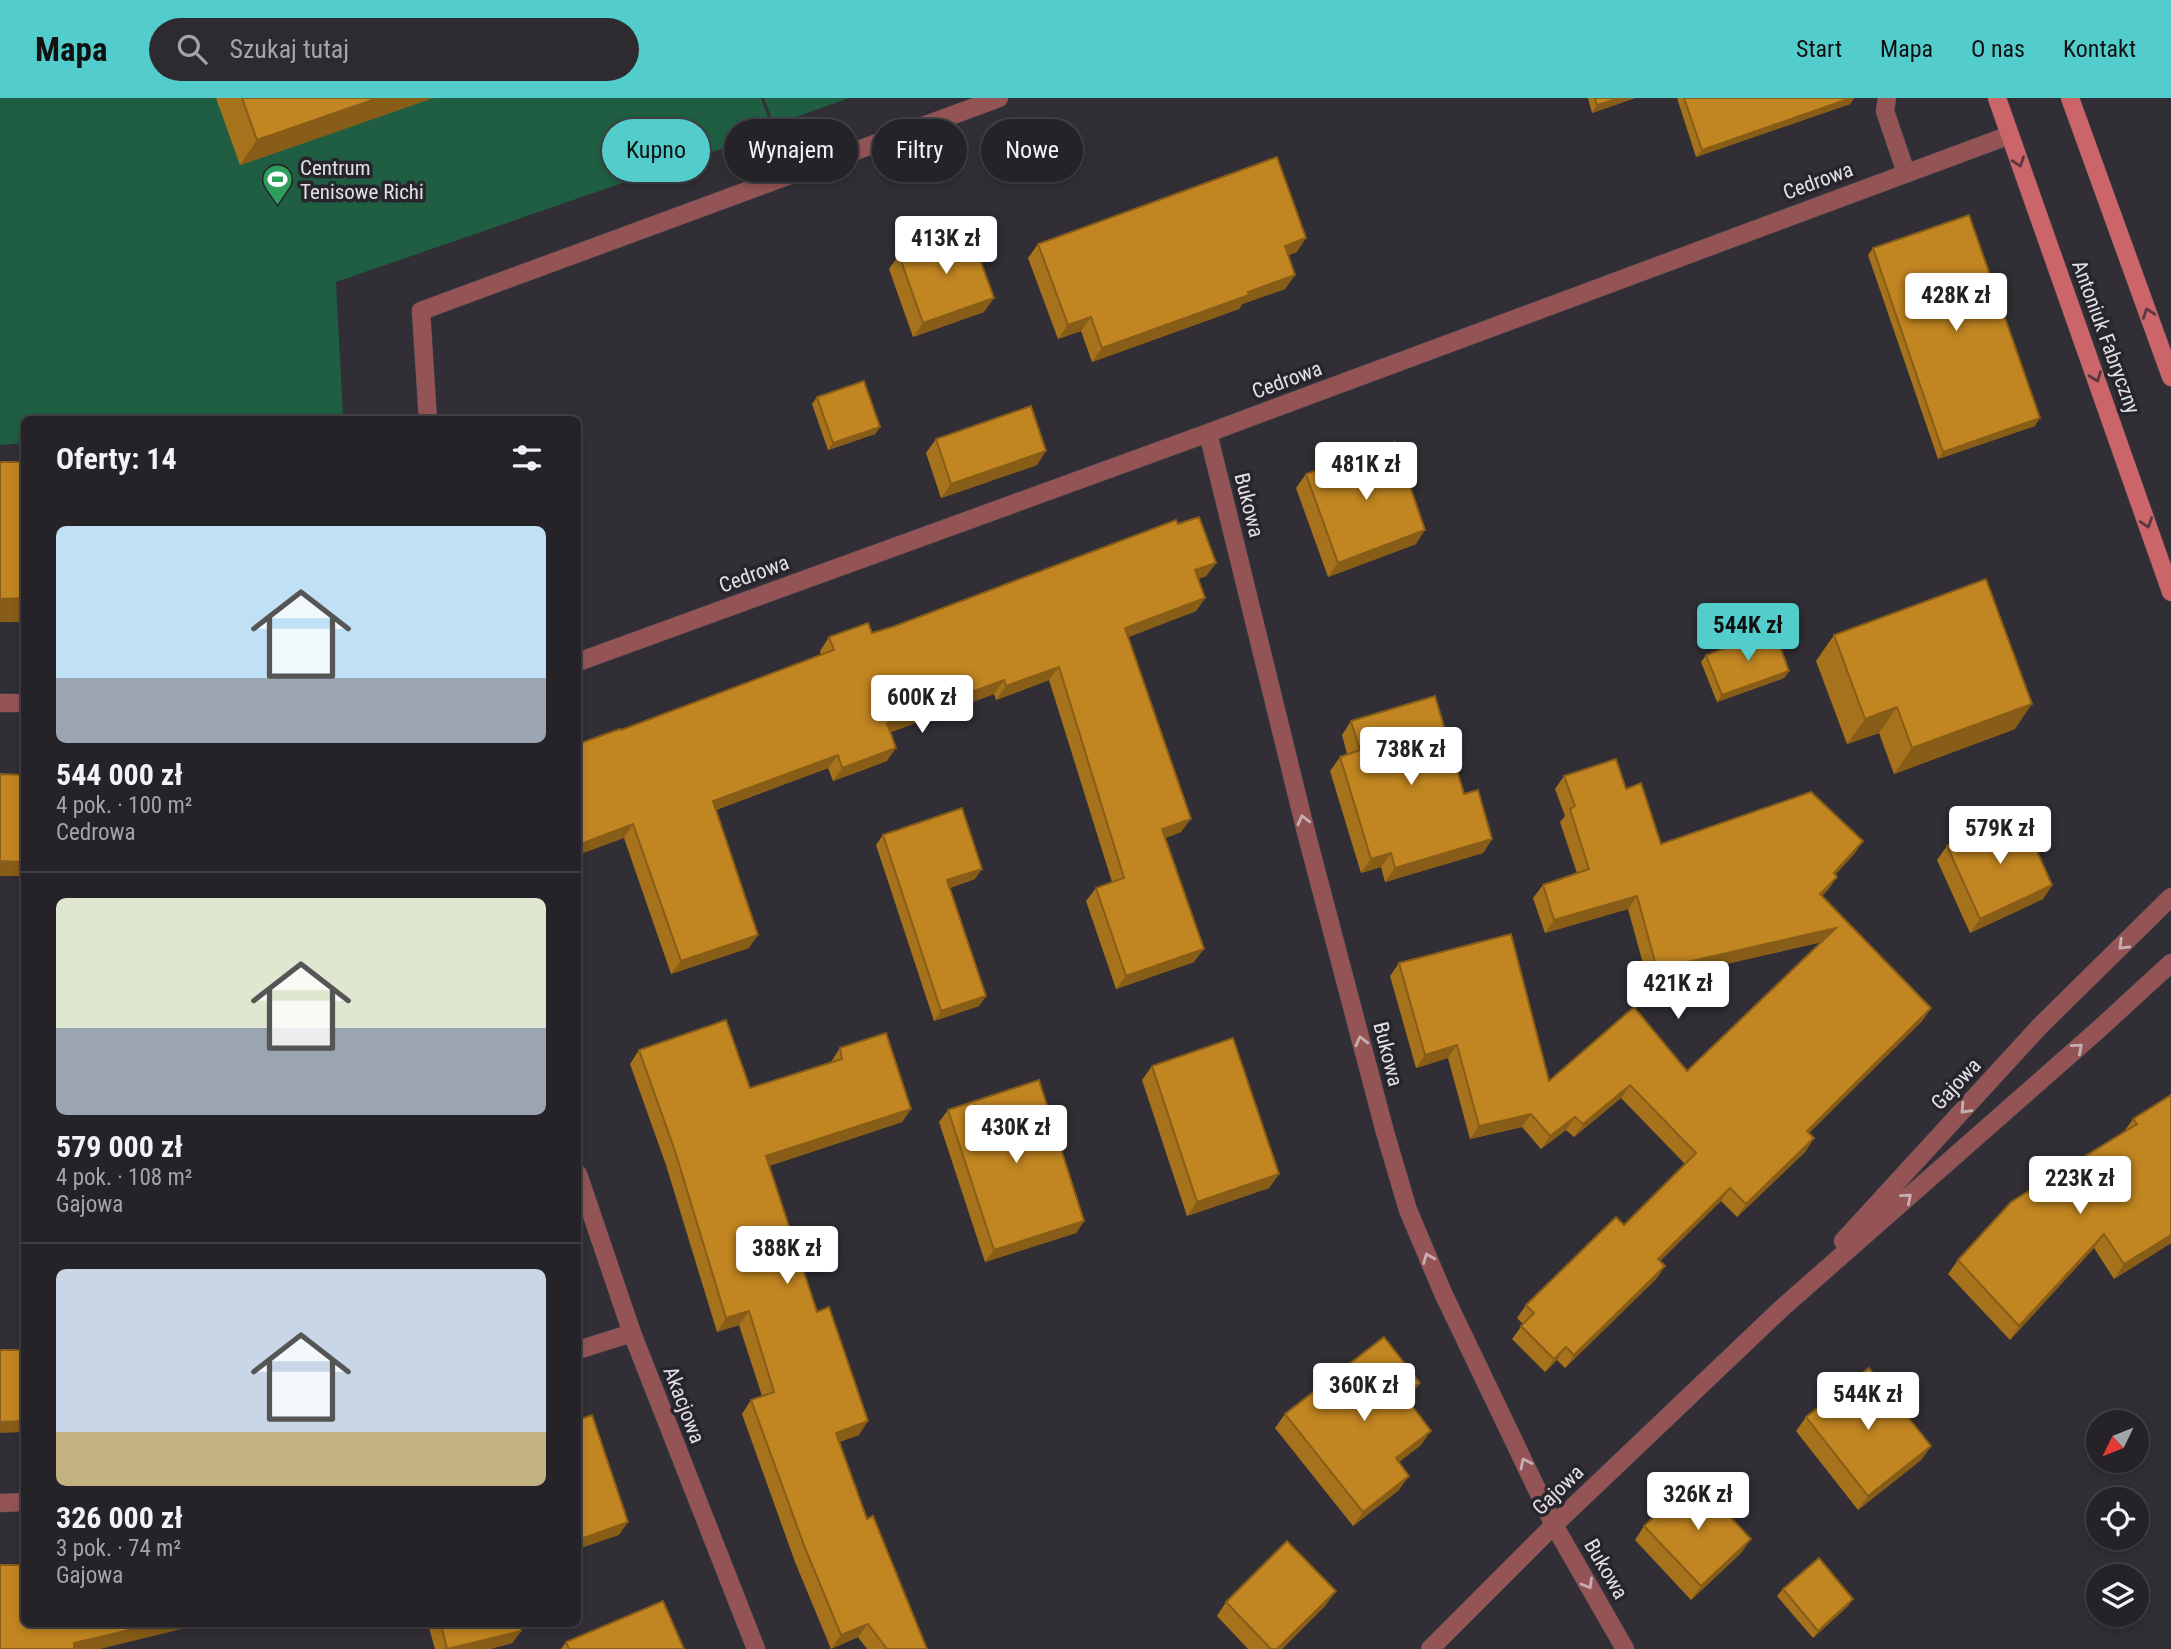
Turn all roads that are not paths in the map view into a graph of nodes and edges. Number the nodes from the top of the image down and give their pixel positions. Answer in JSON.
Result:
{"nodes":[{"id":1,"x":999,"y":98,"type":"edge"},
{"id":2,"x":1888,"y":98,"type":"edge"},
{"id":3,"x":1997,"y":98,"type":"edge"},
{"id":4,"x":2070,"y":98,"type":"edge"},
{"id":5,"x":2010,"y":135,"type":"junction"},
{"id":6,"x":1906,"y":173,"type":"junction"},
{"id":7,"x":2170,"y":370,"type":"edge"},
{"id":8,"x":428,"y":416,"type":"edge"},
{"id":9,"x":1208,"y":433,"type":"junction"},
{"id":10,"x":2171,"y":592,"type":"edge"},
{"id":11,"x":581,"y":661,"type":"edge"},
{"id":12,"x":0,"y":703,"type":"edge"},
{"id":13,"x":21,"y":703,"type":"edge"},
{"id":14,"x":2171,"y":897,"type":"edge"},
{"id":15,"x":2171,"y":963,"type":"edge"},
{"id":16,"x":581,"y":1183,"type":"edge"},
{"id":17,"x":1782,"y":1308,"type":"junction"},
{"id":18,"x":632,"y":1333,"type":"junction"},
{"id":19,"x":581,"y":1349,"type":"edge"},
{"id":20,"x":21,"y":1502,"type":"edge"},
{"id":21,"x":0,"y":1503,"type":"edge"},
{"id":22,"x":1555,"y":1525,"type":"junction"},
{"id":23,"x":756,"y":1649,"type":"edge"},
{"id":24,"x":1430,"y":1649,"type":"edge"},
{"id":25,"x":1625,"y":1649,"type":"edge"}],
"edges":[{"from":1,"to":8,"type":"street"},
{"from":2,"to":6,"type":"street"},
{"from":3,"to":5,"type":"main road","name":"Antoniuk Fabryczny"},
{"from":7,"to":4,"type":"main road","one_way":true},
{"from":5,"to":6,"type":"street","name":"Cedrowa"},
{"from":5,"to":10,"type":"main road","name":"Antoniuk Fabryczny","one_way":true},
{"from":6,"to":9,"type":"street","name":"Cedrowa"},
{"from":9,"to":11,"type":"street","name":"Cedrowa"},
{"from":22,"to":9,"type":"street","name":"Bukowa","one_way":true},
{"from":12,"to":13,"type":"street"},
{"from":14,"to":17,"type":"street","name":"Gajowa","one_way":true},
{"from":17,"to":15,"type":"street","name":"Gajowa","one_way":true},
{"from":16,"to":18,"type":"street","name":"Akacjowa"},
{"from":17,"to":22,"type":"street","name":"Gajowa"},
{"from":18,"to":19,"type":"street"},
{"from":18,"to":23,"type":"street","name":"Akacjowa"},
{"from":20,"to":21,"type":"street"},
{"from":22,"to":24,"type":"street","name":"Gajowa"},
{"from":22,"to":25,"type":"street","name":"Bukowa","one_way":true}]}
